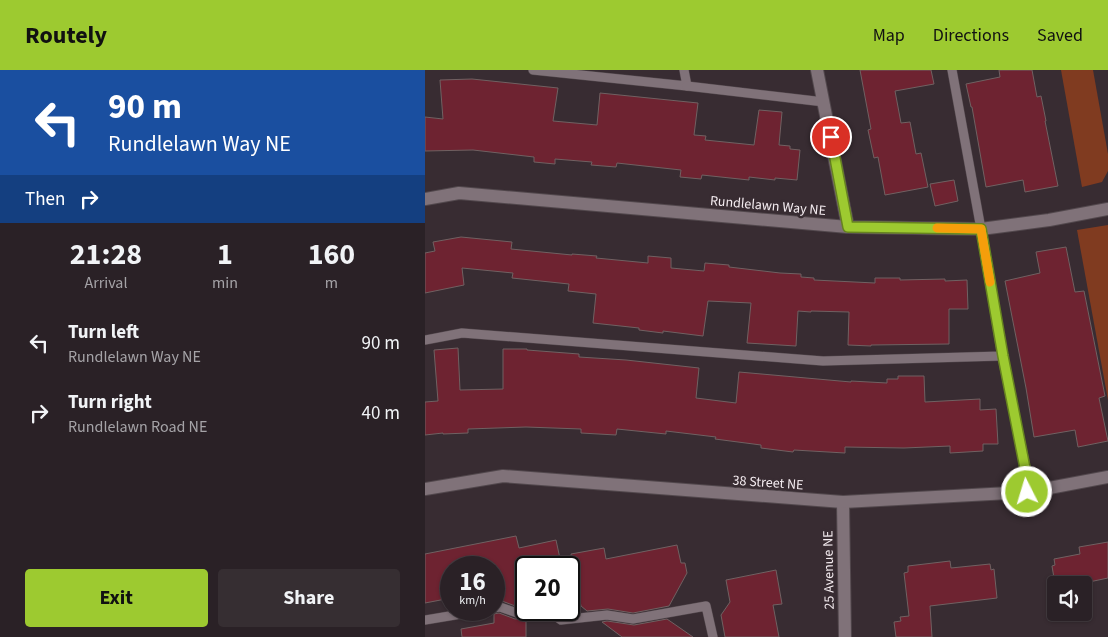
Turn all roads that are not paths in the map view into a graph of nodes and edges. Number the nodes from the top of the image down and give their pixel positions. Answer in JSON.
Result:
{"nodes":[{"id":1,"x":533,"y":70,"type":"edge"},
{"id":2,"x":684,"y":70,"type":"edge"},
{"id":3,"x":817,"y":70,"type":"edge"},
{"id":4,"x":952,"y":70,"type":"edge"},
{"id":5,"x":687,"y":86,"type":"junction"},
{"id":6,"x":824,"y":102,"type":"junction"},
{"id":7,"x":425,"y":199,"type":"edge"},
{"id":8,"x":1108,"y":209,"type":"edge"},
{"id":9,"x":848,"y":227,"type":"junction"},
{"id":10,"x":981,"y":229,"type":"junction"},
{"id":11,"x":425,"y":340,"type":"edge"},
{"id":12,"x":1003,"y":356,"type":"junction"},
{"id":13,"x":1108,"y":477,"type":"edge"},
{"id":14,"x":425,"y":489,"type":"edge"},
{"id":15,"x":1027,"y":492,"type":"junction"},
{"id":16,"x":843,"y":502,"type":"junction"},
{"id":17,"x":440,"y":618,"type":"edge"},
{"id":18,"x":580,"y":618,"type":"edge"},
{"id":19,"x":425,"y":620,"type":"edge"},
{"id":20,"x":713,"y":637,"type":"edge"},
{"id":21,"x":845,"y":637,"type":"edge"}],
"edges":[{"from":1,"to":5,"type":"lane"},
{"from":2,"to":5,"type":"lane"},
{"from":3,"to":6,"type":"street"},
{"from":4,"to":10,"type":"lane"},
{"from":5,"to":6,"type":"lane"},
{"from":6,"to":9,"type":"street"},
{"from":7,"to":9,"type":"street","name":"Rundlelawn Way NE"},
{"from":8,"to":10,"type":"street","name":"Rundlelawn Way NE"},
{"from":9,"to":10,"type":"street","name":"Rundlelawn Way NE"},
{"from":10,"to":12,"type":"lane"},
{"from":11,"to":12,"type":"lane"},
{"from":12,"to":15,"type":"lane"},
{"from":13,"to":15,"type":"street","name":"38 Street NE"},
{"from":14,"to":16,"type":"street","name":"38 Street NE"},
{"from":15,"to":16,"type":"street","name":"38 Street NE"},
{"from":16,"to":21,"type":"street","name":"25 Avenue NE"},
{"from":17,"to":19,"type":"lane"},
{"from":18,"to":20,"type":"lane"}]}
